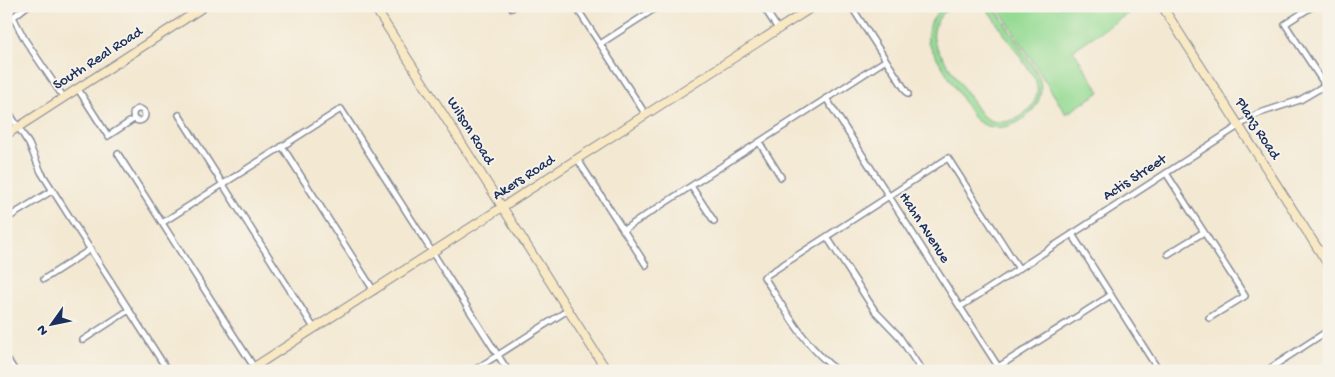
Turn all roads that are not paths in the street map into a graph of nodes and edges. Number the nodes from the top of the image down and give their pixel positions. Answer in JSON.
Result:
{"nodes":[{"id":1,"x":26,"y":6,"type":"edge"},
{"id":2,"x":205,"y":6,"type":"edge"},
{"id":3,"x":374,"y":6,"type":"edge"},
{"id":4,"x":659,"y":6,"type":"edge"},
{"id":5,"x":763,"y":6,"type":"edge"},
{"id":6,"x":814,"y":6,"type":"edge"},
{"id":7,"x":851,"y":6,"type":"edge"},
{"id":8,"x":1162,"y":6,"type":"edge"},
{"id":9,"x":1313,"y":6,"type":"edge"},
{"id":10,"x":578,"y":10,"type":"dead end"},
{"id":11,"x":778,"y":29,"type":"junction"},
{"id":12,"x":600,"y":44,"type":"junction"},
{"id":13,"x":886,"y":60,"type":"junction"},
{"id":14,"x":1327,"y":84,"type":"edge"},
{"id":15,"x":78,"y":89,"type":"junction"},
{"id":16,"x":908,"y":94,"type":"dead end"},
{"id":17,"x":64,"y":98,"type":"junction"},
{"id":18,"x":826,"y":98,"type":"junction"},
{"id":19,"x":6,"y":108,"type":"edge"},
{"id":20,"x":179,"y":115,"type":"dead end"},
{"id":21,"x":646,"y":115,"type":"junction"},
{"id":22,"x":134,"y":119,"type":"dead end"},
{"id":23,"x":1239,"y":125,"type":"junction"},
{"id":24,"x":19,"y":127,"type":"junction"},
{"id":25,"x":6,"y":135,"type":"edge"},
{"id":26,"x":759,"y":142,"type":"junction"},
{"id":27,"x":282,"y":146,"type":"junction"},
{"id":28,"x":118,"y":154,"type":"dead end"},
{"id":29,"x":578,"y":160,"type":"junction"},
{"id":30,"x":1166,"y":172,"type":"junction"},
{"id":31,"x":782,"y":177,"type":"dead end"},
{"id":32,"x":223,"y":184,"type":"junction"},
{"id":33,"x":692,"y":186,"type":"junction"},
{"id":34,"x":52,"y":190,"type":"junction"},
{"id":35,"x":889,"y":196,"type":"junction"},
{"id":36,"x":503,"y":208,"type":"junction"},
{"id":37,"x":6,"y":219,"type":"edge"},
{"id":38,"x":714,"y":221,"type":"dead end"},
{"id":39,"x":162,"y":223,"type":"junction"},
{"id":40,"x":624,"y":230,"type":"junction"},
{"id":41,"x":1204,"y":232,"type":"junction"},
{"id":42,"x":1072,"y":234,"type":"junction"},
{"id":43,"x":827,"y":237,"type":"junction"},
{"id":44,"x":91,"y":249,"type":"junction"},
{"id":45,"x":433,"y":253,"type":"junction"},
{"id":46,"x":1168,"y":254,"type":"dead end"},
{"id":47,"x":646,"y":265,"type":"dead end"},
{"id":48,"x":1329,"y":266,"type":"edge"},
{"id":49,"x":1019,"y":268,"type":"junction"},
{"id":50,"x":44,"y":279,"type":"dead end"},
{"id":51,"x":374,"y":290,"type":"junction"},
{"id":52,"x":1111,"y":295,"type":"junction"},
{"id":53,"x":960,"y":307,"type":"junction"},
{"id":54,"x":129,"y":310,"type":"junction"},
{"id":55,"x":568,"y":310,"type":"junction"},
{"id":56,"x":1209,"y":318,"type":"dead end"},
{"id":57,"x":314,"y":328,"type":"junction"},
{"id":58,"x":1329,"y":330,"type":"edge"},
{"id":59,"x":83,"y":340,"type":"dead end"},
{"id":60,"x":498,"y":355,"type":"junction"},
{"id":61,"x":6,"y":357,"type":"edge"},
{"id":62,"x":164,"y":369,"type":"edge"},
{"id":63,"x":251,"y":369,"type":"edge"},
{"id":64,"x":1000,"y":369,"type":"edge"},
{"id":65,"x":15,"y":371,"type":"edge"},
{"id":66,"x":473,"y":371,"type":"edge"},
{"id":67,"x":508,"y":371,"type":"edge"},
{"id":68,"x":606,"y":371,"type":"edge"},
{"id":69,"x":838,"y":371,"type":"edge"},
{"id":70,"x":922,"y":371,"type":"edge"},
{"id":71,"x":1159,"y":371,"type":"edge"},
{"id":72,"x":1266,"y":371,"type":"edge"}],
"edges":[{"from":1,"to":17,"type":"street"},
{"from":2,"to":15,"type":"street","name":"South Real Road"},
{"from":3,"to":36,"type":"street","name":"Wilson Road"},
{"from":4,"to":12,"type":"street"},
{"from":5,"to":11,"type":"street"},
{"from":6,"to":11,"type":"street","name":"Akers Road"},
{"from":7,"to":13,"type":"street"},
{"from":8,"to":23,"type":"street","name":"Planz Road"},
{"from":9,"to":14,"type":"street"},
{"from":10,"to":12,"type":"street"},
{"from":11,"to":21,"type":"street","name":"Akers Road"},
{"from":12,"to":21,"type":"street"},
{"from":13,"to":16,"type":"street"},
{"from":13,"to":18,"type":"street"},
{"from":14,"to":23,"type":"street","name":"Actis Street"},
{"from":15,"to":17,"type":"street","name":"South Real Road"},
{"from":15,"to":22,"type":"street"},
{"from":17,"to":24,"type":"street","name":"South Real Road"},
{"from":18,"to":26,"type":"street"},
{"from":18,"to":35,"type":"street","name":"Hahn Avenue"},
{"from":19,"to":24,"type":"street"},
{"from":20,"to":32,"type":"street"},
{"from":21,"to":29,"type":"street","name":"Akers Road"},
{"from":23,"to":30,"type":"street","name":"Actis Street"},
{"from":23,"to":48,"type":"street","name":"Planz Road"},
{"from":24,"to":25,"type":"street","name":"South Real Road"},
{"from":24,"to":34,"type":"street"},
{"from":26,"to":31,"type":"street"},
{"from":26,"to":33,"type":"street"},
{"from":27,"to":32,"type":"street"},
{"from":27,"to":45,"type":"street"},
{"from":27,"to":51,"type":"street"},
{"from":28,"to":39,"type":"street"},
{"from":29,"to":36,"type":"street","name":"Akers Road"},
{"from":29,"to":40,"type":"street"},
{"from":30,"to":41,"type":"street"},
{"from":30,"to":42,"type":"street","name":"Actis Street"},
{"from":32,"to":39,"type":"street"},
{"from":32,"to":57,"type":"street"},
{"from":33,"to":38,"type":"street"},
{"from":33,"to":40,"type":"street"},
{"from":34,"to":37,"type":"street"},
{"from":34,"to":44,"type":"street"},
{"from":35,"to":43,"type":"street"},
{"from":35,"to":49,"type":"street"},
{"from":35,"to":53,"type":"street","name":"Hahn Avenue"},
{"from":36,"to":45,"type":"street","name":"Akers Road"},
{"from":36,"to":55,"type":"street","name":"Wilson Road"},
{"from":39,"to":63,"type":"street"},
{"from":40,"to":47,"type":"street"},
{"from":41,"to":46,"type":"street"},
{"from":41,"to":56,"type":"street"},
{"from":42,"to":49,"type":"street","name":"Actis Street"},
{"from":42,"to":52,"type":"street"},
{"from":43,"to":69,"type":"street"},
{"from":43,"to":70,"type":"street"},
{"from":44,"to":50,"type":"street"},
{"from":44,"to":54,"type":"street"},
{"from":45,"to":51,"type":"street","name":"Akers Road"},
{"from":45,"to":60,"type":"street"},
{"from":49,"to":53,"type":"street","name":"Actis Street"},
{"from":51,"to":57,"type":"street","name":"Akers Road"},
{"from":52,"to":64,"type":"street"},
{"from":52,"to":71,"type":"street"},
{"from":53,"to":64,"type":"street","name":"Hahn Avenue"},
{"from":54,"to":59,"type":"street"},
{"from":54,"to":62,"type":"street"},
{"from":55,"to":60,"type":"street"},
{"from":55,"to":68,"type":"street","name":"Wilson Road"},
{"from":57,"to":63,"type":"street","name":"Akers Road"},
{"from":58,"to":72,"type":"street"},
{"from":60,"to":66,"type":"street"},
{"from":60,"to":67,"type":"street"},
{"from":61,"to":65,"type":"street"}]}
